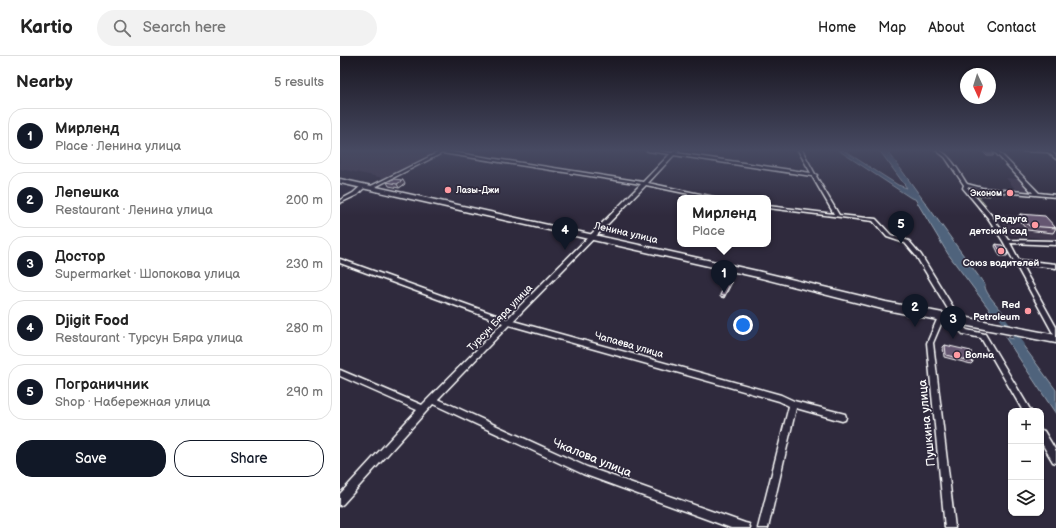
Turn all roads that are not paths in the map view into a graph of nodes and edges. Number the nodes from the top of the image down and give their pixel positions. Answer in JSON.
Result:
{"nodes":[{"id":1,"x":399,"y":172,"type":"edge"},
{"id":2,"x":575,"y":172,"type":"edge"},
{"id":3,"x":655,"y":172,"type":"edge"},
{"id":4,"x":789,"y":172,"type":"edge"},
{"id":5,"x":813,"y":172,"type":"edge"},
{"id":6,"x":957,"y":172,"type":"edge"},
{"id":7,"x":1016,"y":172,"type":"edge"},
{"id":8,"x":815,"y":176,"type":"junction"},
{"id":9,"x":340,"y":181,"type":"edge"},
{"id":10,"x":644,"y":183,"type":"junction"},
{"id":11,"x":966,"y":186,"type":"junction"},
{"id":12,"x":368,"y":187,"type":"junction"},
{"id":13,"x":1037,"y":194,"type":"junction"},
{"id":14,"x":700,"y":195,"type":"edge"},
{"id":15,"x":1056,"y":196,"type":"edge"},
{"id":16,"x":340,"y":202,"type":"edge"},
{"id":17,"x":771,"y":207,"type":"edge"},
{"id":18,"x":837,"y":216,"type":"junction"},
{"id":19,"x":592,"y":237,"type":"junction"},
{"id":20,"x":1006,"y":241,"type":"junction"},
{"id":21,"x":1056,"y":243,"type":"edge"},
{"id":22,"x":340,"y":261,"type":"edge"},
{"id":23,"x":1018,"y":262,"type":"junction"},
{"id":24,"x":1056,"y":266,"type":"edge"},
{"id":25,"x":950,"y":307,"type":"dead end"},
{"id":26,"x":941,"y":317,"type":"junction"},
{"id":27,"x":952,"y":320,"type":"junction"},
{"id":28,"x":510,"y":323,"type":"junction"},
{"id":29,"x":1056,"y":333,"type":"edge"},
{"id":30,"x":1056,"y":339,"type":"edge"},
{"id":31,"x":340,"y":373,"type":"edge"},
{"id":32,"x":433,"y":400,"type":"junction"},
{"id":33,"x":793,"y":404,"type":"junction"},
{"id":34,"x":1026,"y":408,"type":"edge"},
{"id":35,"x":423,"y":409,"type":"junction"},
{"id":36,"x":842,"y":418,"type":"dead end"},
{"id":37,"x":1044,"y":439,"type":"edge"},
{"id":38,"x":1056,"y":459,"type":"edge"},
{"id":39,"x":340,"y":501,"type":"edge"},
{"id":40,"x":745,"y":528,"type":"edge"},
{"id":41,"x":763,"y":528,"type":"edge"},
{"id":42,"x":950,"y":528,"type":"edge"}],
"edges":[{"from":1,"to":12,"type":"street"},
{"from":2,"to":10,"type":"street"},
{"from":3,"to":10,"type":"street","name":"Турсун Бяра улица"},
{"from":4,"to":8,"type":"street"},
{"from":5,"to":8,"type":"street"},
{"from":6,"to":11,"type":"street"},
{"from":7,"to":13,"type":"street"},
{"from":8,"to":18,"type":"street"},
{"from":9,"to":12,"type":"main road","name":"Ленина улица"},
{"from":10,"to":14,"type":"street"},
{"from":10,"to":19,"type":"street","name":"Турсун Бяра улица"},
{"from":11,"to":13,"type":"street"},
{"from":11,"to":20,"type":"street"},
{"from":12,"to":16,"type":"street"},
{"from":12,"to":19,"type":"main road","name":"Ленина улица"},
{"from":13,"to":15,"type":"street"},
{"from":17,"to":18,"type":"street"},
{"from":18,"to":25,"type":"street"},
{"from":19,"to":26,"type":"main road","name":"Ленина улица"},
{"from":19,"to":28,"type":"street","name":"Турсун Бяра улица"},
{"from":20,"to":21,"type":"street"},
{"from":20,"to":23,"type":"street"},
{"from":22,"to":28,"type":"street","name":"Чапаева улица"},
{"from":23,"to":24,"type":"street"},
{"from":23,"to":29,"type":"street"},
{"from":26,"to":27,"type":"main road","name":"Ленина улица"},
{"from":26,"to":42,"type":"street","name":"Пушкина улица"},
{"from":27,"to":30,"type":"main road","name":"Ленина улица"},
{"from":27,"to":34,"type":"street"},
{"from":28,"to":32,"type":"street","name":"Турсун Бяра улица"},
{"from":28,"to":33,"type":"street","name":"Чапаева улица"},
{"from":31,"to":35,"type":"street"},
{"from":32,"to":35,"type":"street","name":"Турсун Бяра улица"},
{"from":32,"to":40,"type":"street","name":"Чкалова улица"},
{"from":33,"to":36,"type":"street","name":"Чапаева улица"},
{"from":33,"to":41,"type":"street"},
{"from":35,"to":39,"type":"street","name":"Турсун Бяра улица"},
{"from":37,"to":38,"type":"street"}]}
